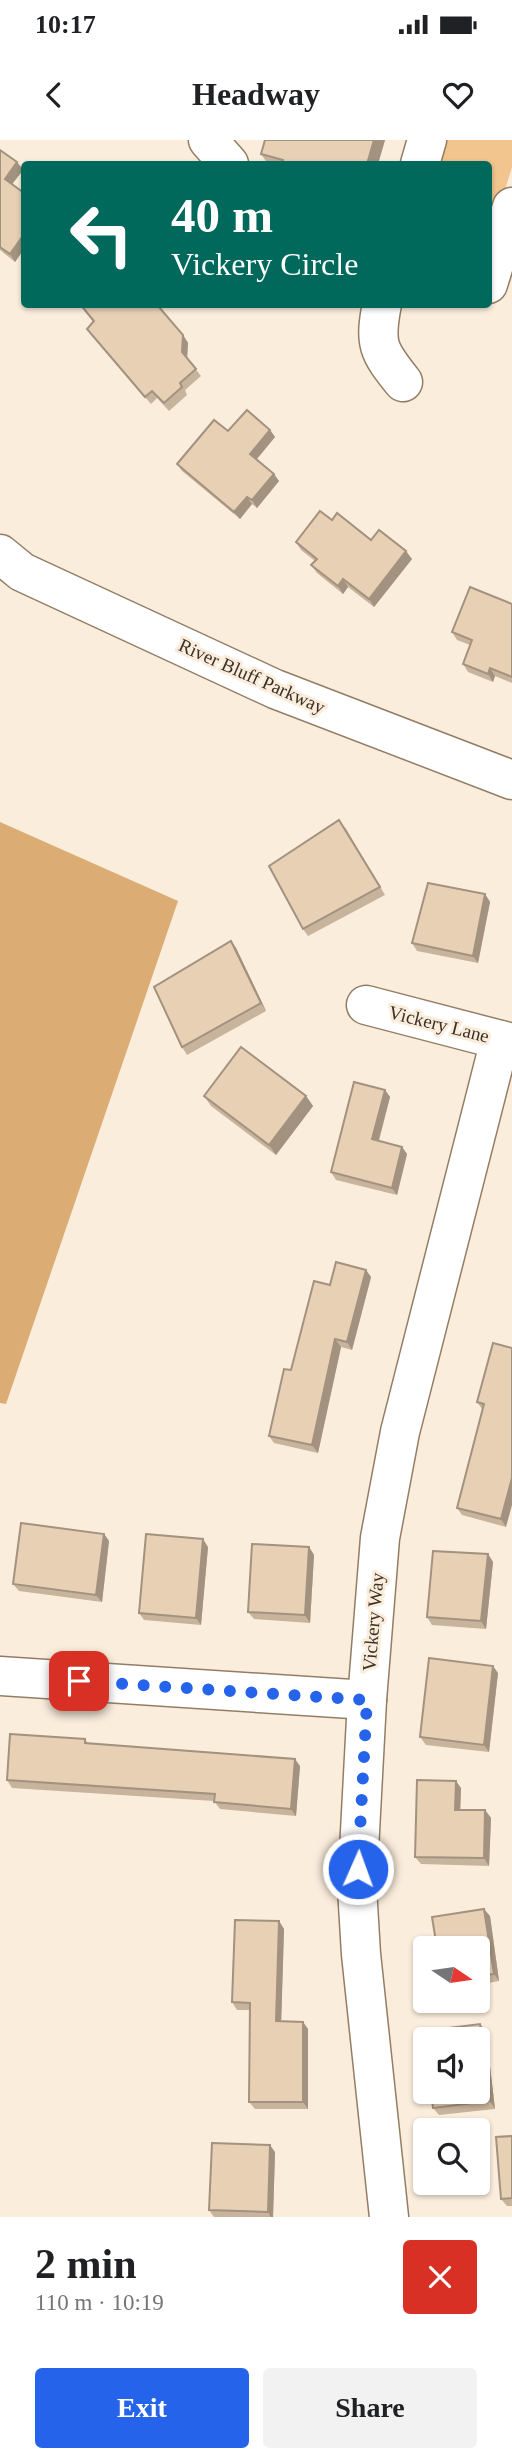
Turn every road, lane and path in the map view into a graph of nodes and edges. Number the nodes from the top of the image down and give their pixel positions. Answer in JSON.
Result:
{"nodes":[{"id":1,"x":208,"y":140,"type":"edge"},
{"id":2,"x":427,"y":140,"type":"edge"},
{"id":3,"x":226,"y":161,"type":"edge"},
{"id":4,"x":421,"y":161,"type":"edge"},
{"id":5,"x":512,"y":207,"type":"edge"},
{"id":6,"x":492,"y":273,"type":"edge"},
{"id":7,"x":492,"y":288,"type":"edge"},
{"id":8,"x":512,"y":296,"type":"edge"},
{"id":9,"x":382,"y":308,"type":"edge"},
{"id":10,"x":403,"y":382,"type":"dead end"},
{"id":11,"x":0,"y":554,"type":"edge"},
{"id":12,"x":512,"y":780,"type":"edge"},
{"id":13,"x":366,"y":1005,"type":"dead end"},
{"id":14,"x":506,"y":1042,"type":"edge"},
{"id":15,"x":0,"y":1676,"type":"edge"},
{"id":16,"x":367,"y":1700,"type":"junction"},
{"id":17,"x":389,"y":2217,"type":"edge"}],
"edges":[{"from":1,"to":3,"type":"street"},
{"from":2,"to":4,"type":"street"},
{"from":5,"to":6,"type":"street"},
{"from":7,"to":8,"type":"street"},
{"from":9,"to":10,"type":"street"},
{"from":11,"to":12,"type":"street","name":"River Bluff Parkway"},
{"from":13,"to":14,"type":"street","name":"Vickery Lane"},
{"from":14,"to":16,"type":"street","name":"Vickery Way"},
{"from":15,"to":16,"type":"street"},
{"from":16,"to":17,"type":"street","name":"Vickery Way"}]}
